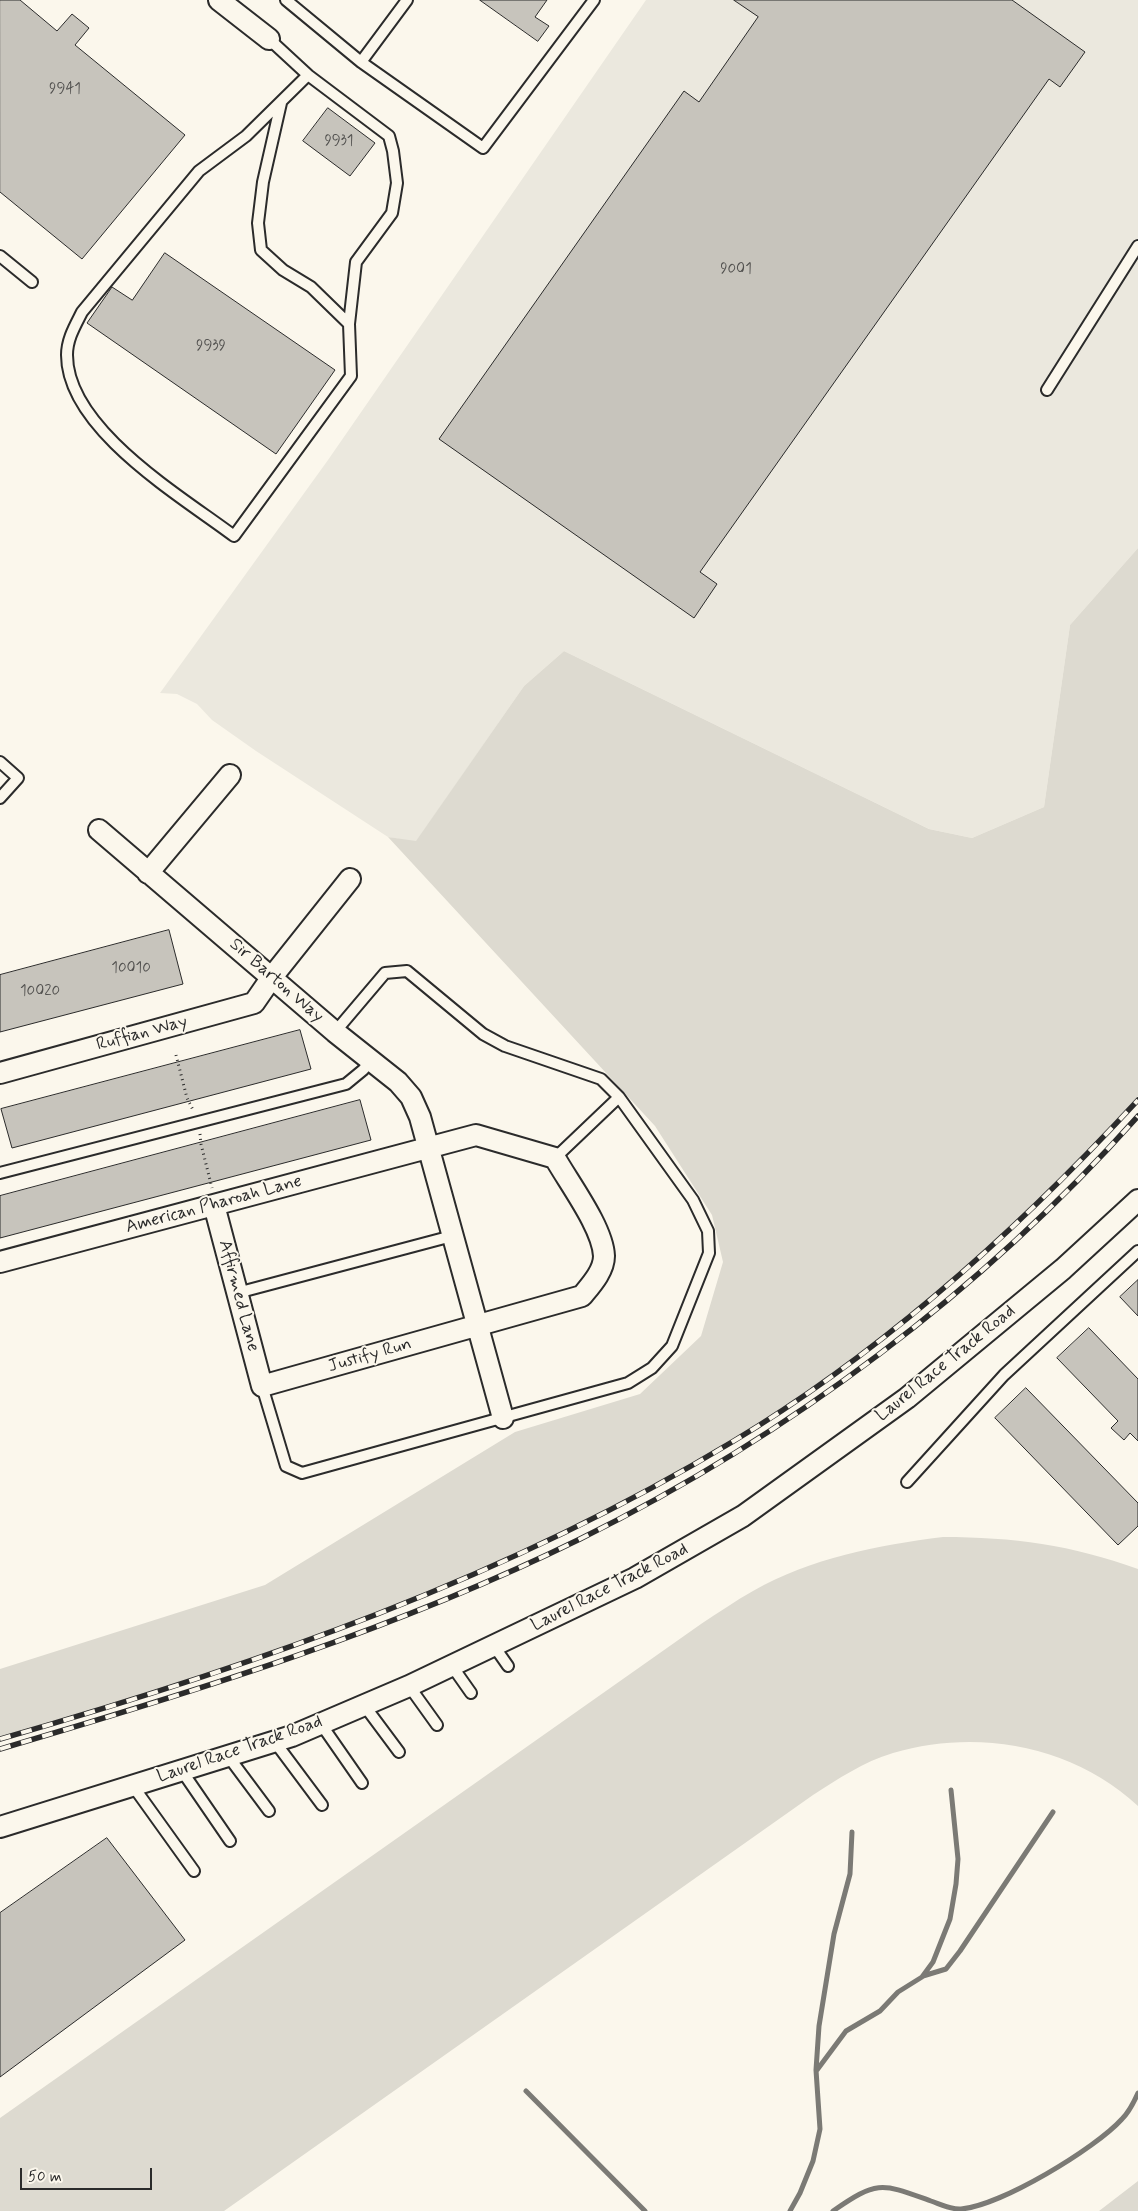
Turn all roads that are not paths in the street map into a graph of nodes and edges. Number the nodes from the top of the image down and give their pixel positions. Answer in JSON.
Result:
{"nodes":[{"id":1,"x":219,"y":0,"type":"edge"},
{"id":2,"x":286,"y":0,"type":"edge"},
{"id":3,"x":407,"y":0,"type":"edge"},
{"id":4,"x":594,"y":0,"type":"edge"},
{"id":5,"x":269,"y":40,"type":"joint"},
{"id":6,"x":361,"y":62,"type":"junction"},
{"id":7,"x":308,"y":75,"type":"junction"},
{"id":8,"x":281,"y":102,"type":"junction"},
{"id":9,"x":1138,"y":246,"type":"edge"},
{"id":10,"x":0,"y":256,"type":"edge"},
{"id":11,"x":32,"y":282,"type":"dead end"},
{"id":12,"x":349,"y":324,"type":"junction"},
{"id":13,"x":1047,"y":390,"type":"dead end"},
{"id":14,"x":0,"y":762,"type":"edge"},
{"id":15,"x":230,"y":774,"type":"dead end"},
{"id":16,"x":0,"y":798,"type":"edge"},
{"id":17,"x":99,"y":830,"type":"dead end"},
{"id":18,"x":148,"y":873,"type":"junction"},
{"id":19,"x":350,"y":879,"type":"dead end"},
{"id":20,"x":272,"y":977,"type":"junction"},
{"id":21,"x":335,"y":1032,"type":"junction"},
{"id":22,"x":371,"y":1061,"type":"junction"},
{"id":23,"x":0,"y":1073,"type":"edge"},
{"id":24,"x":619,"y":1097,"type":"junction"},
{"id":25,"x":428,"y":1148,"type":"junction"},
{"id":26,"x":555,"y":1158,"type":"junction"},
{"id":27,"x":0,"y":1173,"type":"edge"},
{"id":28,"x":213,"y":1198,"type":"junction"},
{"id":29,"x":1138,"y":1200,"type":"edge"},
{"id":30,"x":452,"y":1236,"type":"junction"},
{"id":31,"x":1138,"y":1250,"type":"edge"},
{"id":32,"x":0,"y":1262,"type":"edge"},
{"id":33,"x":237,"y":1293,"type":"junction"},
{"id":34,"x":477,"y":1326,"type":"junction"},
{"id":35,"x":262,"y":1386,"type":"junction"},
{"id":36,"x":503,"y":1418,"type":"junction"},
{"id":37,"x":907,"y":1482,"type":"dead end"},
{"id":38,"x":494,"y":1646,"type":"junction"},
{"id":39,"x":452,"y":1666,"type":"junction"},
{"id":40,"x":508,"y":1666,"type":"dead end"},
{"id":41,"x":409,"y":1686,"type":"junction"},
{"id":42,"x":471,"y":1693,"type":"dead end"},
{"id":43,"x":364,"y":1706,"type":"junction"},
{"id":44,"x":321,"y":1724,"type":"junction"},
{"id":45,"x":437,"y":1724,"type":"dead end"},
{"id":46,"x":275,"y":1742,"type":"junction"},
{"id":47,"x":399,"y":1752,"type":"dead end"},
{"id":48,"x":228,"y":1756,"type":"junction"},
{"id":49,"x":182,"y":1771,"type":"junction"},
{"id":50,"x":362,"y":1783,"type":"dead end"},
{"id":51,"x":133,"y":1786,"type":"junction"},
{"id":52,"x":322,"y":1805,"type":"dead end"},
{"id":53,"x":269,"y":1811,"type":"dead end"},
{"id":54,"x":0,"y":1827,"type":"edge"},
{"id":55,"x":230,"y":1841,"type":"dead end"},
{"id":56,"x":194,"y":1871,"type":"dead end"}],
"edges":[{"from":1,"to":5,"type":"street"},
{"from":2,"to":6,"type":"lane"},
{"from":3,"to":6,"type":"lane"},
{"from":4,"to":6,"type":"lane"},
{"from":5,"to":7,"type":"lane"},
{"from":7,"to":8,"type":"lane"},
{"from":7,"to":12,"type":"lane"},
{"from":8,"to":12,"type":"lane"},
{"from":8,"to":12,"type":"lane"},
{"from":9,"to":13,"type":"lane"},
{"from":10,"to":11,"type":"lane"},
{"from":14,"to":16,"type":"lane"},
{"from":15,"to":18,"type":"street"},
{"from":17,"to":18,"type":"street","name":"Sir Barton Way"},
{"from":18,"to":20,"type":"street","name":"Sir Barton Way"},
{"from":19,"to":20,"type":"street","name":"Ruffian Way"},
{"from":20,"to":21,"type":"street","name":"Sir Barton Way"},
{"from":20,"to":23,"type":"street","name":"Ruffian Way"},
{"from":21,"to":22,"type":"street","name":"Sir Barton Way"},
{"from":21,"to":24,"type":"lane"},
{"from":22,"to":25,"type":"street","name":"Sir Barton Way"},
{"from":22,"to":27,"type":"lane"},
{"from":24,"to":26,"type":"lane"},
{"from":24,"to":36,"type":"lane"},
{"from":25,"to":26,"type":"street","name":"American Pharoah Lane"},
{"from":25,"to":28,"type":"street","name":"American Pharoah Lane"},
{"from":25,"to":30,"type":"street","name":"Sir Barton Way"},
{"from":26,"to":34,"type":"street","name":"Justify Run"},
{"from":28,"to":32,"type":"street","name":"American Pharoah Lane"},
{"from":28,"to":33,"type":"street","name":"Affirmed Lane"},
{"from":29,"to":38,"type":"street","name":"Laurel Race Track Road"},
{"from":30,"to":33,"type":"lane"},
{"from":30,"to":34,"type":"street","name":"Sir Barton Way"},
{"from":31,"to":37,"type":"lane"},
{"from":33,"to":35,"type":"street","name":"Affirmed Lane"},
{"from":34,"to":35,"type":"street","name":"Justify Run"},
{"from":34,"to":36,"type":"street","name":"Sir Barton Way"},
{"from":35,"to":36,"type":"lane"},
{"from":38,"to":39,"type":"street","name":"Laurel Race Track Road"},
{"from":38,"to":40,"type":"lane"},
{"from":39,"to":41,"type":"street","name":"Laurel Race Track Road"},
{"from":39,"to":42,"type":"lane"},
{"from":41,"to":43,"type":"street","name":"Laurel Race Track Road"},
{"from":41,"to":45,"type":"lane"},
{"from":43,"to":44,"type":"street","name":"Laurel Race Track Road"},
{"from":43,"to":47,"type":"lane"},
{"from":44,"to":46,"type":"street","name":"Laurel Race Track Road"},
{"from":44,"to":50,"type":"lane"},
{"from":46,"to":48,"type":"street","name":"Laurel Race Track Road"},
{"from":46,"to":52,"type":"lane"},
{"from":48,"to":49,"type":"street","name":"Laurel Race Track Road"},
{"from":48,"to":53,"type":"lane"},
{"from":49,"to":51,"type":"street","name":"Laurel Race Track Road"},
{"from":49,"to":55,"type":"lane"},
{"from":51,"to":54,"type":"street","name":"Laurel Race Track Road"},
{"from":51,"to":56,"type":"lane"}]}
